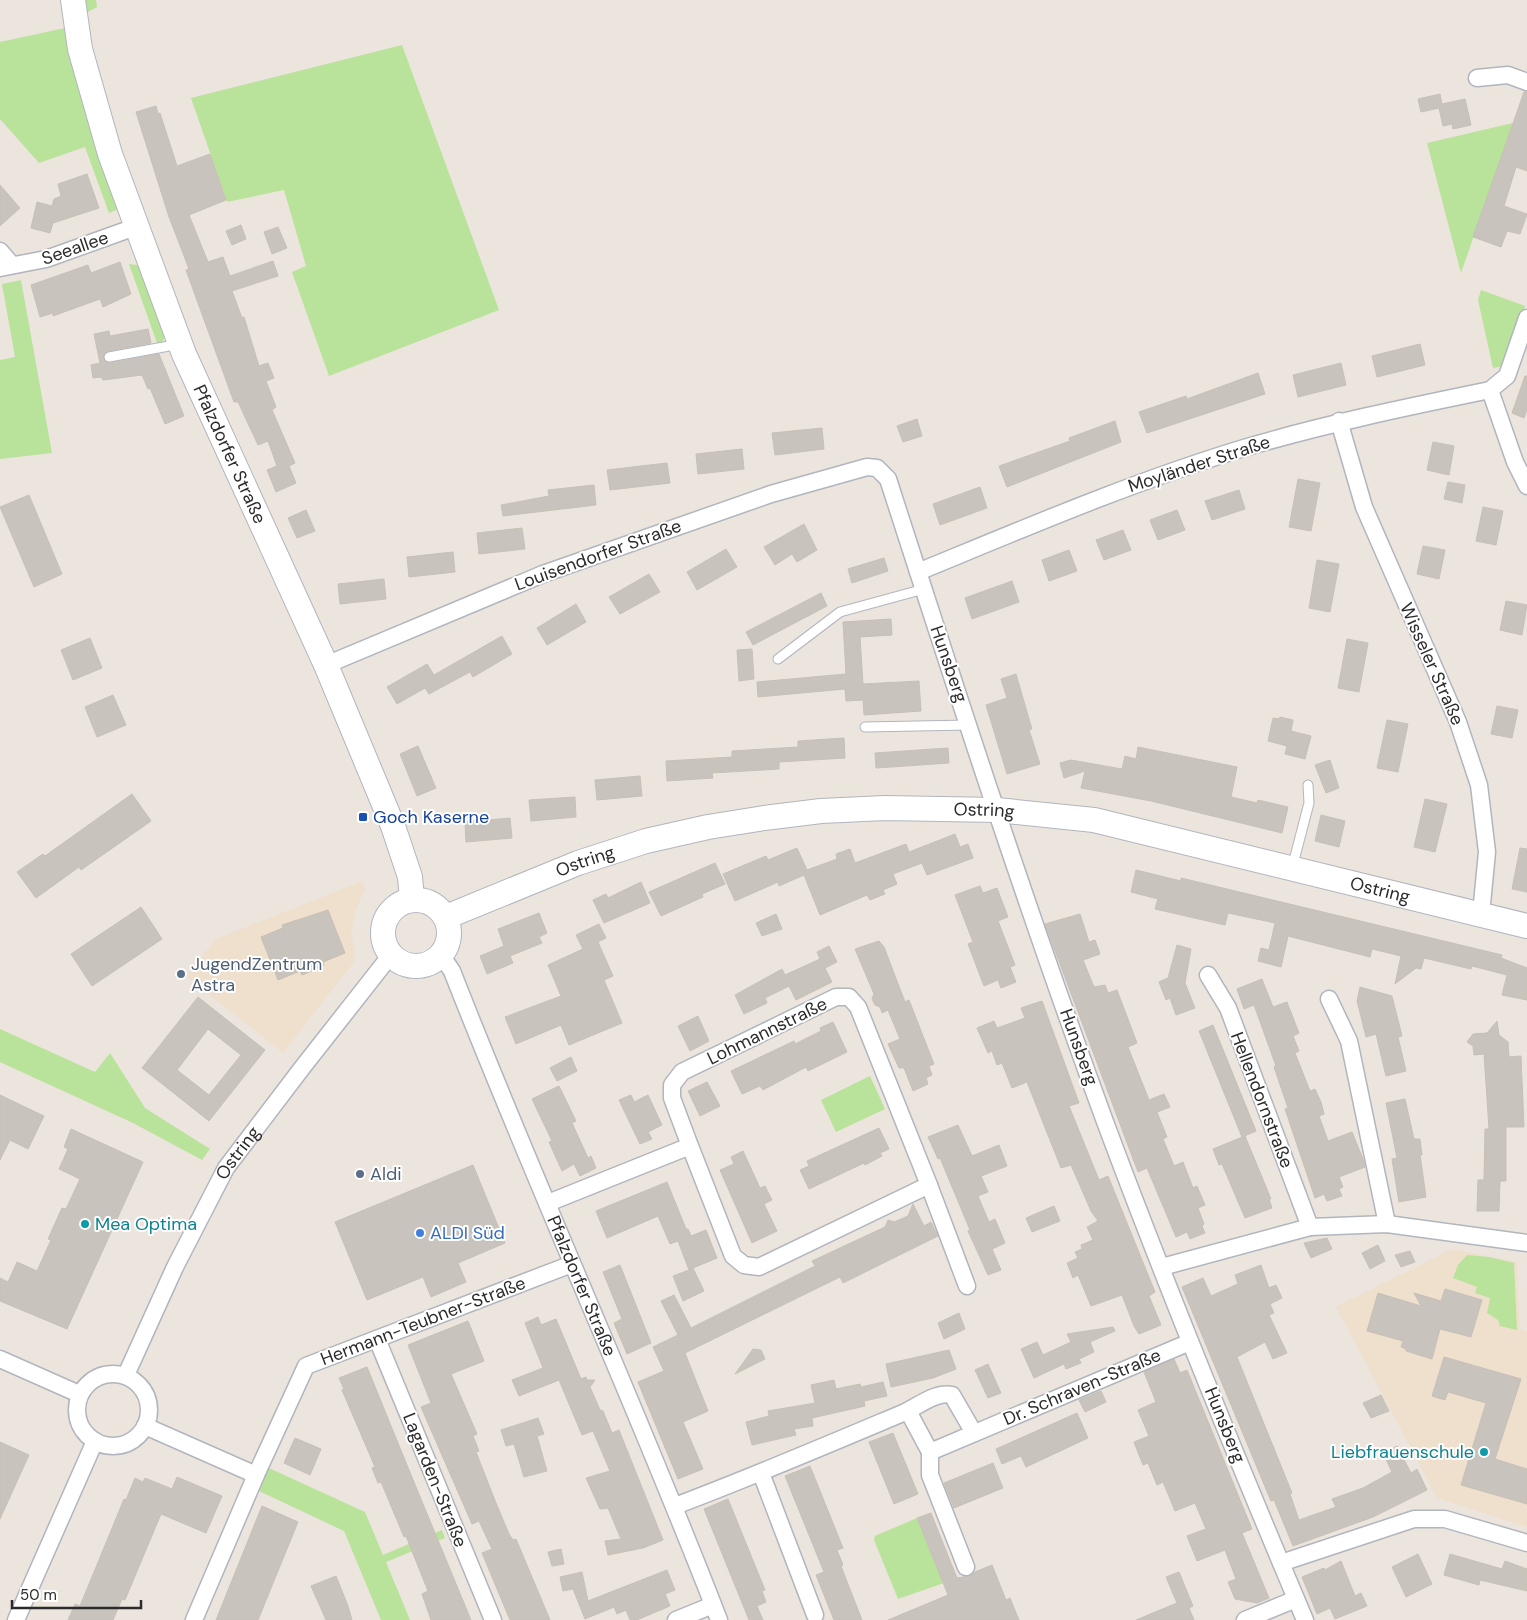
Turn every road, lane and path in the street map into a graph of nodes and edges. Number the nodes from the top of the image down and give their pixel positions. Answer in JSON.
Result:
{"nodes":[{"id":1,"x":73,"y":0,"type":"edge"},
{"id":2,"x":1477,"y":78,"type":"dead end"},
{"id":3,"x":1527,"y":82,"type":"edge"},
{"id":4,"x":138,"y":226,"type":"junction"},
{"id":5,"x":0,"y":251,"type":"edge"},
{"id":6,"x":6,"y":266,"type":"edge"},
{"id":7,"x":1527,"y":318,"type":"edge"},
{"id":8,"x":180,"y":344,"type":"junction"},
{"id":9,"x":109,"y":357,"type":"dead end"},
{"id":10,"x":1490,"y":390,"type":"junction"},
{"id":11,"x":1339,"y":421,"type":"junction"},
{"id":12,"x":877,"y":468,"type":"joint"},
{"id":13,"x":1527,"y":486,"type":"edge"},
{"id":14,"x":918,"y":572,"type":"junction"},
{"id":15,"x":924,"y":590,"type":"junction"},
{"id":16,"x":778,"y":659,"type":"dead end"},
{"id":17,"x":326,"y":665,"type":"junction"},
{"id":18,"x":969,"y":725,"type":"junction"},
{"id":19,"x":865,"y":727,"type":"dead end"},
{"id":20,"x":1308,"y":785,"type":"dead end"},
{"id":21,"x":997,"y":810,"type":"junction"},
{"id":22,"x":1292,"y":868,"type":"junction"},
{"id":23,"x":412,"y":900,"type":"junction"},
{"id":24,"x":1481,"y":914,"type":"junction"},
{"id":25,"x":446,"y":917,"type":"junction"},
{"id":26,"x":1527,"y":926,"type":"edge"},
{"id":27,"x":440,"y":955,"type":"junction"},
{"id":28,"x":390,"y":956,"type":"junction"},
{"id":29,"x":1208,"y":975,"type":"dead end"},
{"id":30,"x":1329,"y":999,"type":"dead end"},
{"id":31,"x":690,"y":1146,"type":"junction"},
{"id":32,"x":929,"y":1185,"type":"junction"},
{"id":33,"x":548,"y":1203,"type":"junction"},
{"id":34,"x":1387,"y":1224,"type":"junction"},
{"id":35,"x":1310,"y":1227,"type":"junction"},
{"id":36,"x":1527,"y":1243,"type":"edge"},
{"id":37,"x":572,"y":1264,"type":"junction"},
{"id":38,"x":1162,"y":1267,"type":"junction"},
{"id":39,"x":967,"y":1286,"type":"dead end"},
{"id":40,"x":377,"y":1340,"type":"junction"},
{"id":41,"x":1190,"y":1342,"type":"junction"},
{"id":42,"x":0,"y":1359,"type":"edge"},
{"id":43,"x":126,"y":1375,"type":"junction"},
{"id":44,"x":79,"y":1394,"type":"junction"},
{"id":45,"x":908,"y":1411,"type":"junction"},
{"id":46,"x":145,"y":1426,"type":"junction"},
{"id":47,"x":974,"y":1433,"type":"junction"},
{"id":48,"x":95,"y":1442,"type":"junction"},
{"id":49,"x":930,"y":1452,"type":"junction"},
{"id":50,"x":761,"y":1473,"type":"junction"},
{"id":51,"x":256,"y":1475,"type":"junction"},
{"id":52,"x":675,"y":1506,"type":"junction"},
{"id":53,"x":1527,"y":1543,"type":"edge"},
{"id":54,"x":1281,"y":1563,"type":"junction"},
{"id":55,"x":966,"y":1567,"type":"dead end"},
{"id":56,"x":1296,"y":1599,"type":"junction"},
{"id":57,"x":716,"y":1613,"type":"edge"},
{"id":58,"x":816,"y":1615,"type":"dead end"},
{"id":59,"x":16,"y":1620,"type":"edge"},
{"id":60,"x":194,"y":1620,"type":"edge"},
{"id":61,"x":493,"y":1620,"type":"edge"},
{"id":62,"x":676,"y":1620,"type":"edge"},
{"id":63,"x":1245,"y":1620,"type":"edge"},
{"id":64,"x":1305,"y":1620,"type":"edge"}],
"edges":[{"from":1,"to":4,"type":"street","name":"Pfalzdorfer Straße"},
{"from":2,"to":3,"type":"street"},
{"from":4,"to":6,"type":"street","name":"Seeallee"},
{"from":4,"to":8,"type":"street","name":"Pfalzdorfer Straße"},
{"from":5,"to":6,"type":"street","name":"Seeallee"},
{"from":7,"to":10,"type":"street","name":"Moyländer Straße"},
{"from":8,"to":9,"type":"lane"},
{"from":8,"to":17,"type":"street","name":"Pfalzdorfer Straße"},
{"from":10,"to":11,"type":"street","name":"Moyländer Straße"},
{"from":10,"to":13,"type":"street"},
{"from":11,"to":14,"type":"street","name":"Moyländer Straße"},
{"from":11,"to":24,"type":"street","name":"Wisseler Straße"},
{"from":12,"to":14,"type":"street","name":"Hunsberg"},
{"from":12,"to":17,"type":"street","name":"Louisendorfer Straße"},
{"from":14,"to":15,"type":"street","name":"Hunsberg"},
{"from":15,"to":16,"type":"lane"},
{"from":15,"to":18,"type":"street","name":"Hunsberg"},
{"from":17,"to":23,"type":"street","name":"Pfalzdorfer Straße"},
{"from":18,"to":19,"type":"lane"},
{"from":18,"to":21,"type":"street","name":"Hunsberg"},
{"from":20,"to":22,"type":"lane"},
{"from":21,"to":22,"type":"street","name":"Ostring"},
{"from":21,"to":25,"type":"street","name":"Ostring"},
{"from":21,"to":38,"type":"street","name":"Hunsberg"},
{"from":22,"to":24,"type":"street","name":"Ostring"},
{"from":23,"to":25,"type":"street"},
{"from":23,"to":28,"type":"street"},
{"from":24,"to":26,"type":"street","name":"Ostring"},
{"from":25,"to":27,"type":"street"},
{"from":27,"to":28,"type":"street"},
{"from":27,"to":33,"type":"street","name":"Pfalzdorfer Straße"},
{"from":28,"to":43,"type":"street","name":"Ostring"},
{"from":29,"to":35,"type":"street","name":"Hellendornstraße"},
{"from":30,"to":34,"type":"street"},
{"from":31,"to":32,"type":"street","name":"Lohmannstraße"},
{"from":31,"to":32,"type":"street","name":"Lohmannstraße"},
{"from":31,"to":33,"type":"street"},
{"from":32,"to":39,"type":"street","name":"Lohmannstraße"},
{"from":33,"to":37,"type":"street","name":"Pfalzdorfer Straße"},
{"from":34,"to":35,"type":"street"},
{"from":34,"to":36,"type":"street"},
{"from":35,"to":38,"type":"street"},
{"from":37,"to":40,"type":"street","name":"Hermann-Teubner-Straße"},
{"from":37,"to":52,"type":"street","name":"Pfalzdorfer Straße"},
{"from":38,"to":41,"type":"street","name":"Hunsberg"},
{"from":40,"to":51,"type":"street","name":"Hermann-Teubner-Straße"},
{"from":40,"to":61,"type":"street","name":"Lagarden-Straße"},
{"from":41,"to":47,"type":"street","name":"Dr. Schraven-Straße"},
{"from":41,"to":54,"type":"street","name":"Hunsberg"},
{"from":42,"to":44,"type":"street"},
{"from":43,"to":44,"type":"street"},
{"from":43,"to":46,"type":"street"},
{"from":44,"to":48,"type":"street"},
{"from":45,"to":47,"type":"street"},
{"from":45,"to":49,"type":"street"},
{"from":45,"to":50,"type":"street"},
{"from":46,"to":48,"type":"street"},
{"from":46,"to":51,"type":"street"},
{"from":47,"to":49,"type":"street","name":"Dr. Schraven-Straße"},
{"from":48,"to":59,"type":"street"},
{"from":49,"to":55,"type":"street"},
{"from":50,"to":52,"type":"street"},
{"from":50,"to":58,"type":"street"},
{"from":51,"to":60,"type":"street","name":"Hermann-Teubner-Straße"},
{"from":52,"to":57,"type":"street","name":"Pfalzdorfer Straße"},
{"from":53,"to":54,"type":"street"},
{"from":54,"to":56,"type":"street","name":"Hunsberg"},
{"from":56,"to":63,"type":"street"},
{"from":56,"to":64,"type":"street","name":"Hunsberg"},
{"from":57,"to":62,"type":"street"}]}
